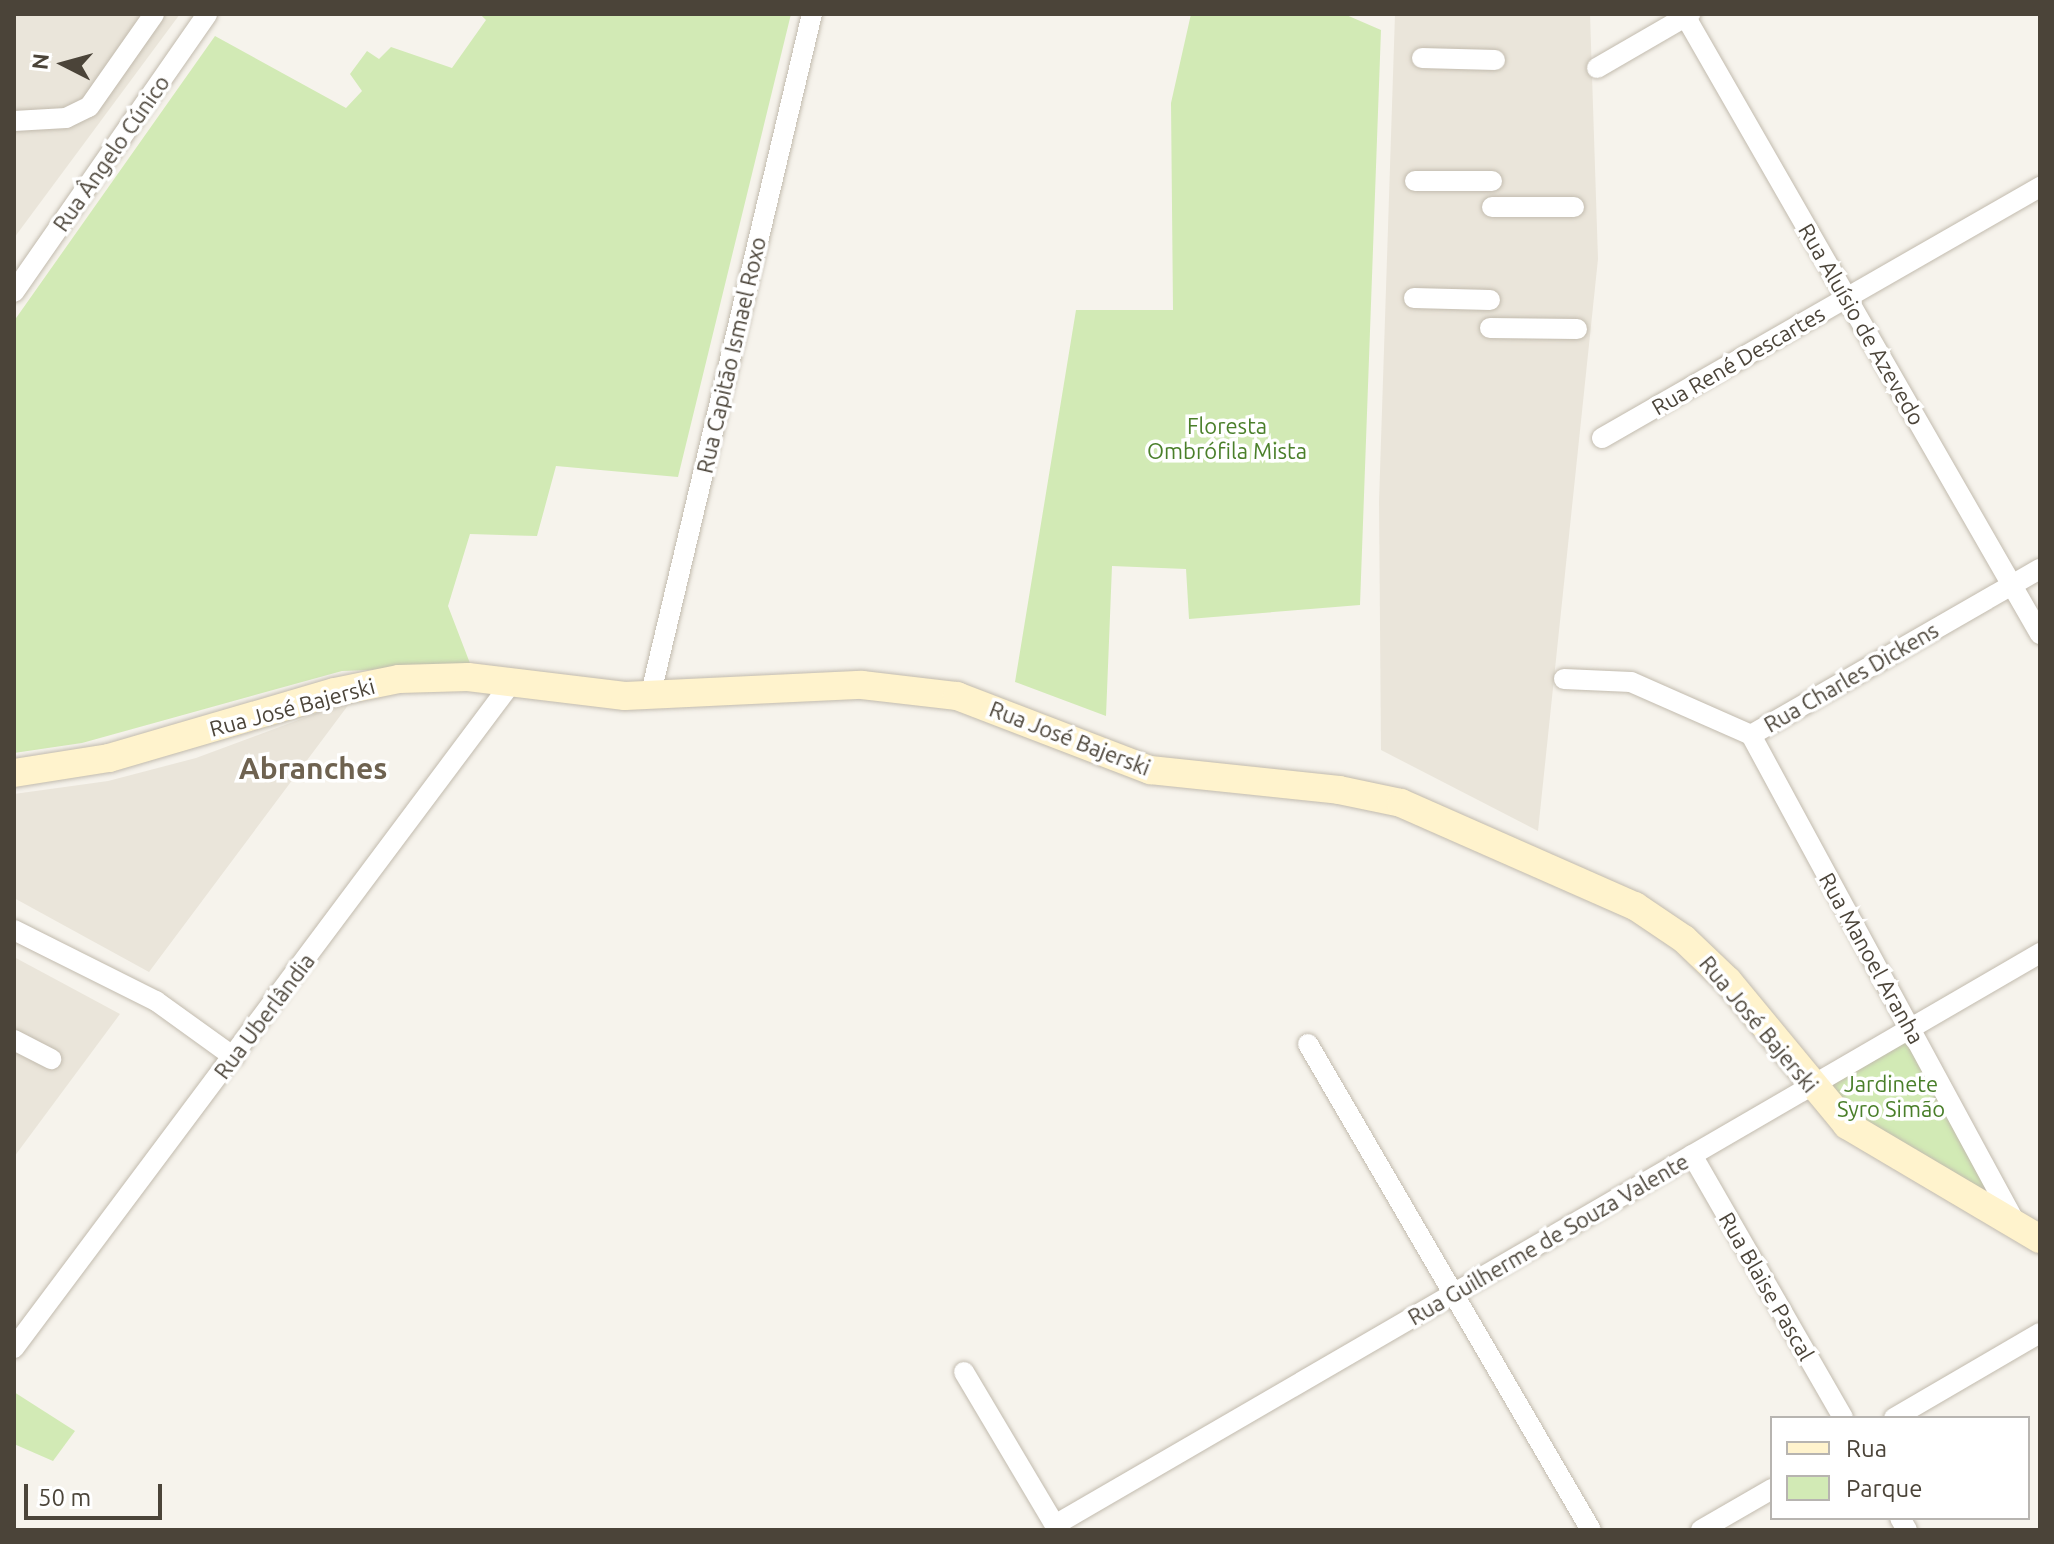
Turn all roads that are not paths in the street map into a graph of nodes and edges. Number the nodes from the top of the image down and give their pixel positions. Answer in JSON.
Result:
{"nodes":[{"id":1,"x":154,"y":14,"type":"edge"},
{"id":2,"x":207,"y":14,"type":"edge"},
{"id":3,"x":812,"y":14,"type":"edge"},
{"id":4,"x":1686,"y":15,"type":"edge"},
{"id":5,"x":1422,"y":58,"type":"dead end"},
{"id":6,"x":1495,"y":60,"type":"dead end"},
{"id":7,"x":1597,"y":68,"type":"dead end"},
{"id":8,"x":14,"y":121,"type":"edge"},
{"id":9,"x":1415,"y":181,"type":"dead end"},
{"id":10,"x":1492,"y":181,"type":"dead end"},
{"id":11,"x":2040,"y":187,"type":"edge"},
{"id":12,"x":1492,"y":207,"type":"dead end"},
{"id":13,"x":1574,"y":207,"type":"dead end"},
{"id":14,"x":14,"y":292,"type":"edge"},
{"id":15,"x":1414,"y":298,"type":"dead end"},
{"id":16,"x":1847,"y":298,"type":"junction"},
{"id":17,"x":1490,"y":300,"type":"dead end"},
{"id":18,"x":1490,"y":328,"type":"dead end"},
{"id":19,"x":1577,"y":329,"type":"dead end"},
{"id":20,"x":1602,"y":438,"type":"dead end"},
{"id":21,"x":2040,"y":569,"type":"edge"},
{"id":22,"x":2012,"y":585,"type":"junction"},
{"id":23,"x":2040,"y":634,"type":"edge"},
{"id":24,"x":1564,"y":679,"type":"dead end"},
{"id":25,"x":512,"y":682,"type":"junction"},
{"id":26,"x":650,"y":697,"type":"junction"},
{"id":27,"x":1751,"y":735,"type":"junction"},
{"id":28,"x":14,"y":773,"type":"edge"},
{"id":29,"x":14,"y":930,"type":"edge"},
{"id":30,"x":2040,"y":953,"type":"edge"},
{"id":31,"x":1910,"y":1028,"type":"junction"},
{"id":32,"x":14,"y":1040,"type":"edge"},
{"id":33,"x":1308,"y":1044,"type":"dead end"},
{"id":34,"x":234,"y":1057,"type":"junction"},
{"id":35,"x":51,"y":1059,"type":"dead end"},
{"id":36,"x":1811,"y":1085,"type":"junction"},
{"id":37,"x":1692,"y":1155,"type":"junction"},
{"id":38,"x":2028,"y":1232,"type":"edge"},
{"id":39,"x":1453,"y":1293,"type":"junction"},
{"id":40,"x":2040,"y":1333,"type":"edge"},
{"id":41,"x":14,"y":1348,"type":"edge"},
{"id":42,"x":964,"y":1372,"type":"dead end"},
{"id":43,"x":1842,"y":1416,"type":"edge"},
{"id":44,"x":1897,"y":1416,"type":"edge"},
{"id":45,"x":1770,"y":1490,"type":"edge"},
{"id":46,"x":1057,"y":1527,"type":"edge"},
{"id":47,"x":1591,"y":1530,"type":"edge"},
{"id":48,"x":1701,"y":1530,"type":"edge"}],
"edges":[{"from":1,"to":8,"type":"street"},
{"from":2,"to":14,"type":"street","name":"Rua Ângelo Cúnico"},
{"from":3,"to":26,"type":"street","name":"Rua Capitão Ismael Roxo"},
{"from":4,"to":7,"type":"street"},
{"from":4,"to":16,"type":"street","name":"Rua Aluísio de Azevedo"},
{"from":5,"to":6,"type":"street"},
{"from":9,"to":10,"type":"street"},
{"from":11,"to":16,"type":"street","name":"Rua René Descartes"},
{"from":12,"to":13,"type":"street"},
{"from":15,"to":17,"type":"street"},
{"from":16,"to":20,"type":"street","name":"Rua René Descartes"},
{"from":16,"to":22,"type":"street","name":"Rua Aluísio de Azevedo"},
{"from":18,"to":19,"type":"street"},
{"from":21,"to":22,"type":"street","name":"Rua Charles Dickens"},
{"from":22,"to":23,"type":"street","name":"Rua Aluísio de Azevedo"},
{"from":22,"to":27,"type":"street","name":"Rua Charles Dickens"},
{"from":24,"to":27,"type":"street","name":"Rua Charles Dickens"},
{"from":25,"to":26,"type":"main road","name":"Rua José Bajerski"},
{"from":25,"to":28,"type":"main road","name":"Rua José Bajerski"},
{"from":25,"to":34,"type":"street","name":"Rua Uberlândia"},
{"from":26,"to":36,"type":"main road","name":"Rua José Bajerski"},
{"from":27,"to":31,"type":"street","name":"Rua Manoel Aranha"},
{"from":29,"to":34,"type":"street"},
{"from":30,"to":31,"type":"street","name":"Rua Guilherme de Souza Valente"},
{"from":31,"to":36,"type":"street","name":"Rua Guilherme de Souza Valente"},
{"from":31,"to":38,"type":"street","name":"Rua Manoel Aranha"},
{"from":32,"to":35,"type":"street"},
{"from":33,"to":39,"type":"street"},
{"from":34,"to":41,"type":"street","name":"Rua Uberlândia"},
{"from":36,"to":37,"type":"street","name":"Rua Guilherme de Souza Valente"},
{"from":36,"to":38,"type":"main road","name":"Rua José Bajerski"},
{"from":37,"to":39,"type":"street","name":"Rua Guilherme de Souza Valente"},
{"from":37,"to":43,"type":"street","name":"Rua Blaise Pascal"},
{"from":39,"to":46,"type":"street","name":"Rua Guilherme de Souza Valente"},
{"from":39,"to":47,"type":"street"},
{"from":40,"to":44,"type":"street"},
{"from":42,"to":46,"type":"street"},
{"from":45,"to":48,"type":"street"}]}
